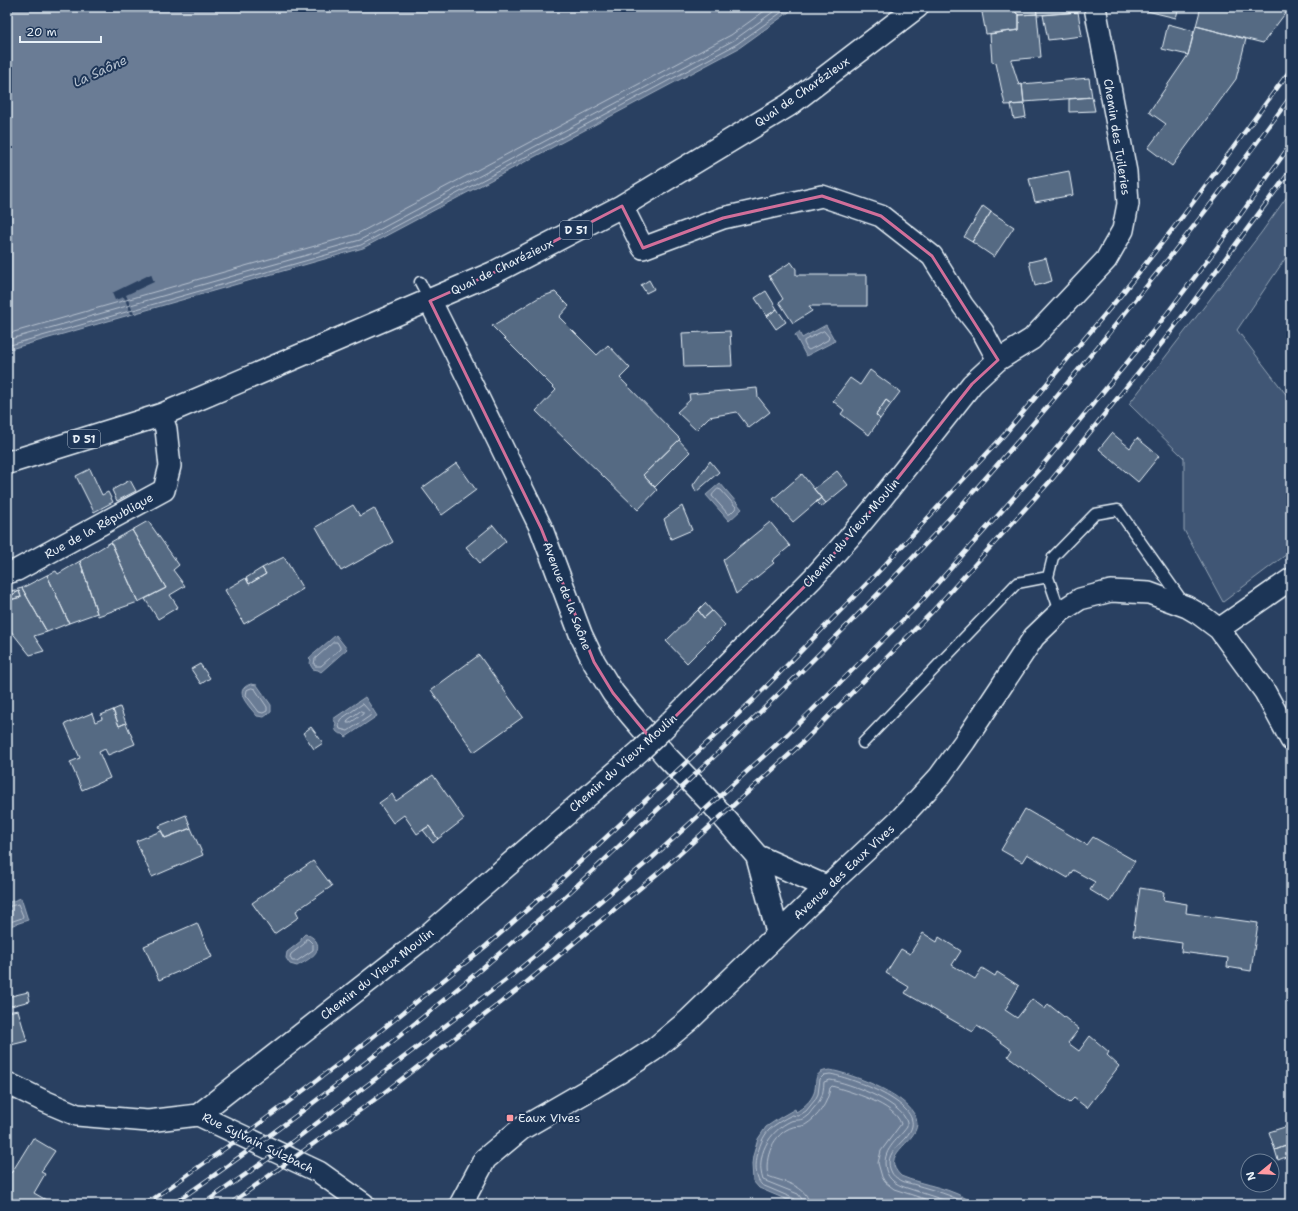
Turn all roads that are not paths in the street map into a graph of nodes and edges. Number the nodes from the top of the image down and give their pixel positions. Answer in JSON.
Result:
{"nodes":[{"id":1,"x":917,"y":7,"type":"edge"},
{"id":2,"x":1095,"y":7,"type":"edge"},
{"id":3,"x":622,"y":206,"type":"junction"},
{"id":4,"x":420,"y":282,"type":"dead end"},
{"id":5,"x":430,"y":301,"type":"junction"},
{"id":6,"x":998,"y":360,"type":"junction"},
{"id":7,"x":161,"y":415,"type":"junction"},
{"id":8,"x":7,"y":463,"type":"edge"},
{"id":9,"x":7,"y":573,"type":"edge"},
{"id":10,"x":1048,"y":577,"type":"junction"},
{"id":11,"x":1291,"y":579,"type":"edge"},
{"id":12,"x":1187,"y":607,"type":"junction"},
{"id":13,"x":1060,"y":612,"type":"junction"},
{"id":14,"x":1218,"y":629,"type":"junction"},
{"id":15,"x":1291,"y":740,"type":"edge"},
{"id":16,"x":863,"y":743,"type":"dead end"},
{"id":17,"x":757,"y":856,"type":"junction"},
{"id":18,"x":827,"y":887,"type":"junction"},
{"id":19,"x":778,"y":934,"type":"junction"},
{"id":20,"x":7,"y":1083,"type":"edge"},
{"id":21,"x":198,"y":1114,"type":"junction"},
{"id":22,"x":364,"y":1204,"type":"edge"},
{"id":23,"x":461,"y":1204,"type":"edge"}],
"edges":[{"from":1,"to":3,"type":"main road","name":"Quai de Charézieux","number":"D 51"},
{"from":2,"to":6,"type":"street","name":"Chemin des Tuileries"},
{"from":3,"to":5,"type":"main road","name":"Quai de Charézieux","number":"D 51"},
{"from":3,"to":6,"type":"street"},
{"from":4,"to":5,"type":"lane"},
{"from":5,"to":7,"type":"main road","name":"Quai de Charézieux","number":"D 51"},
{"from":5,"to":17,"type":"main road","name":"Avenue de la Saône"},
{"from":6,"to":21,"type":"street","name":"Chemin du Vieux Moulin","bridge":true},
{"from":7,"to":8,"type":"main road","number":"D 51"},
{"from":7,"to":9,"type":"street","name":"Rue de la République"},
{"from":10,"to":12,"type":"lane"},
{"from":10,"to":13,"type":"lane"},
{"from":10,"to":16,"type":"lane"},
{"from":11,"to":14,"type":"street"},
{"from":12,"to":13,"type":"street","name":"Avenue des Eaux Vives"},
{"from":12,"to":14,"type":"street","name":"Avenue des Eaux Vives"},
{"from":13,"to":18,"type":"street","name":"Avenue des Eaux Vives"},
{"from":14,"to":15,"type":"street"},
{"from":17,"to":18,"type":"main road","name":"Avenue de la Saône"},
{"from":17,"to":19,"type":"main road","name":"Avenue de la Saône"},
{"from":18,"to":19,"type":"main road","name":"Avenue des Eaux Vives"},
{"from":19,"to":23,"type":"main road","name":"Avenue des Eaux Vives"},
{"from":20,"to":21,"type":"street","name":"Rue Sylvain Sulzbach"},
{"from":21,"to":22,"type":"street","name":"Rue Sylvain Sulzbach"}]}
